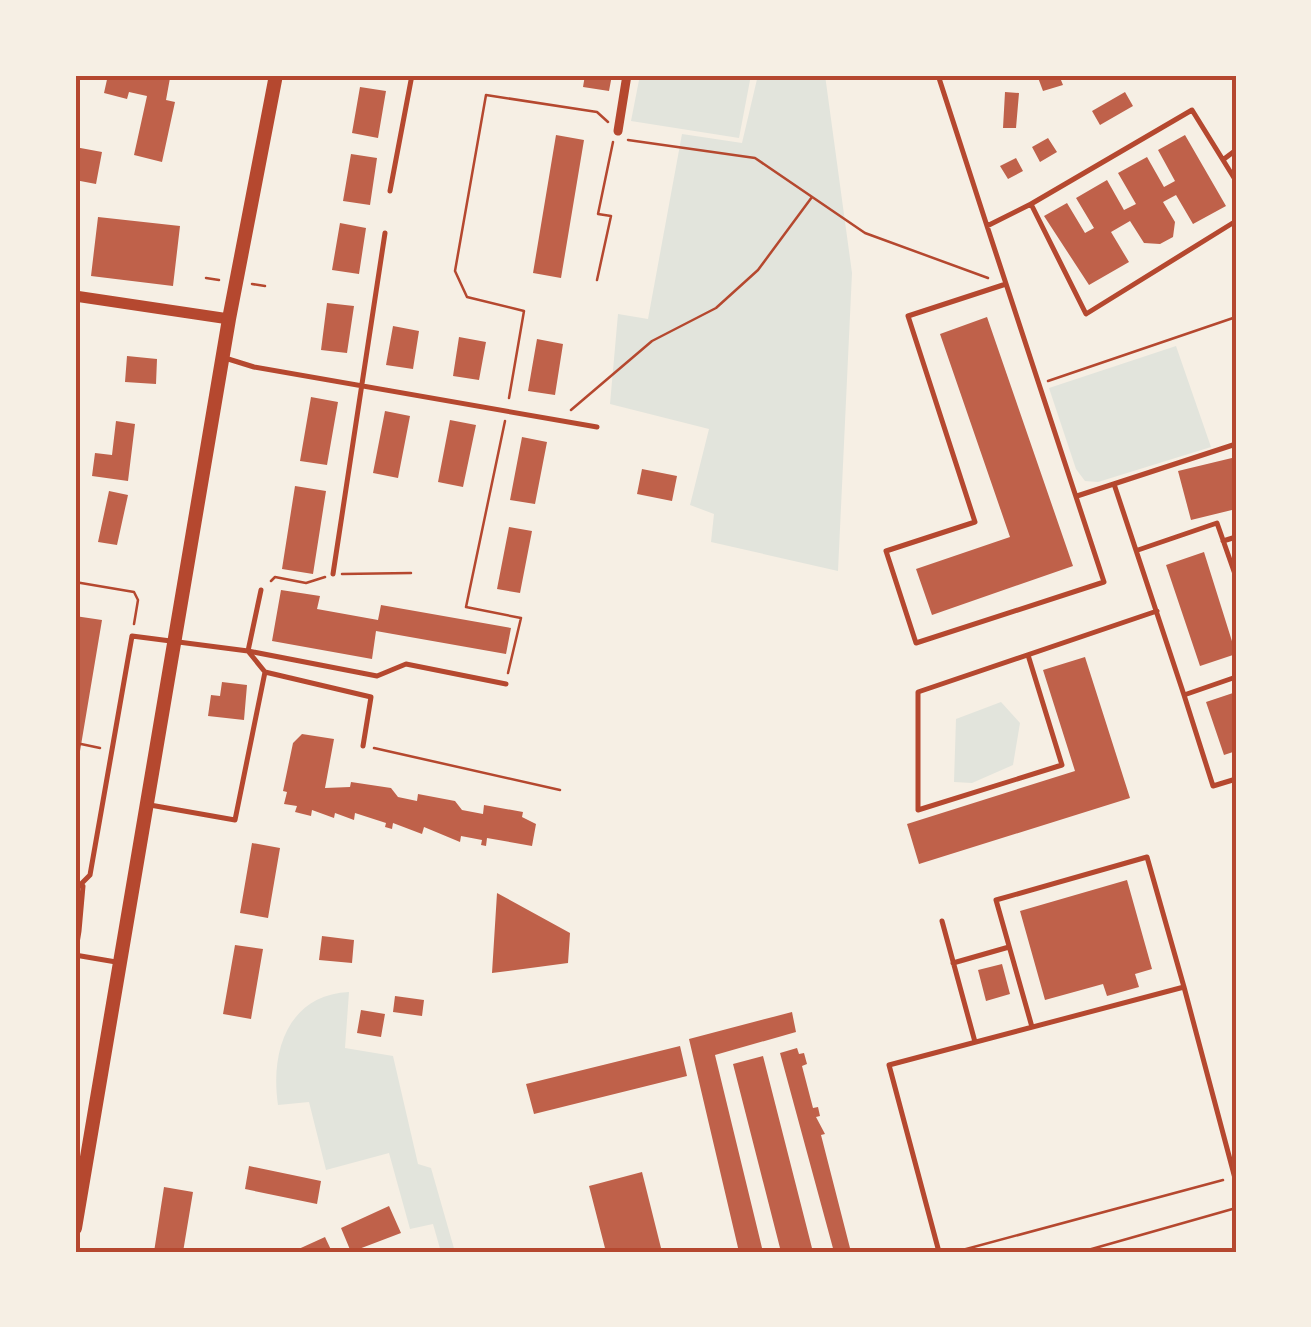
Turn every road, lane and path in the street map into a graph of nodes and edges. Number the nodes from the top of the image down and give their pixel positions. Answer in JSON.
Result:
{"nodes":[{"id":1,"x":276,"y":75,"type":"edge"},
{"id":2,"x":412,"y":75,"type":"edge"},
{"id":3,"x":626,"y":75,"type":"edge"},
{"id":4,"x":938,"y":75,"type":"edge"},
{"id":5,"x":618,"y":131,"type":"junction"},
{"id":6,"x":612,"y":144,"type":"dead end"},
{"id":7,"x":1236,"y":150,"type":"edge"},
{"id":8,"x":1224,"y":159,"type":"junction"},
{"id":9,"x":1236,"y":181,"type":"edge"},
{"id":10,"x":390,"y":191,"type":"dead end"},
{"id":11,"x":812,"y":196,"type":"junction"},
{"id":12,"x":1031,"y":204,"type":"junction"},
{"id":13,"x":1236,"y":221,"type":"edge"},
{"id":14,"x":987,"y":226,"type":"junction"},
{"id":15,"x":385,"y":233,"type":"dead end"},
{"id":16,"x":597,"y":280,"type":"dead end"},
{"id":17,"x":1006,"y":284,"type":"junction"},
{"id":18,"x":75,"y":296,"type":"edge"},
{"id":19,"x":1236,"y":318,"type":"edge"},
{"id":20,"x":228,"y":319,"type":"junction"},
{"id":21,"x":222,"y":357,"type":"junction"},
{"id":22,"x":1039,"y":384,"type":"junction"},
{"id":23,"x":361,"y":386,"type":"junction"},
{"id":24,"x":507,"y":412,"type":"junction"},
{"id":25,"x":558,"y":420,"type":"junction"},
{"id":26,"x":597,"y":427,"type":"dead end"},
{"id":27,"x":1236,"y":444,"type":"edge"},
{"id":28,"x":1114,"y":484,"type":"junction"},
{"id":29,"x":1077,"y":496,"type":"junction"},
{"id":30,"x":1236,"y":537,"type":"edge"},
{"id":31,"x":1223,"y":541,"type":"junction"},
{"id":32,"x":1138,"y":550,"type":"junction"},
{"id":33,"x":333,"y":574,"type":"dead end"},
{"id":34,"x":1236,"y":577,"type":"edge"},
{"id":35,"x":75,"y":582,"type":"edge"},
{"id":36,"x":261,"y":590,"type":"dead end"},
{"id":37,"x":1157,"y":611,"type":"junction"},
{"id":38,"x":132,"y":636,"type":"junction"},
{"id":39,"x":176,"y":640,"type":"junction"},
{"id":40,"x":248,"y":650,"type":"junction"},
{"id":41,"x":1028,"y":655,"type":"junction"},
{"id":42,"x":265,"y":672,"type":"junction"},
{"id":43,"x":1236,"y":677,"type":"edge"},
{"id":44,"x":506,"y":684,"type":"joint"},
{"id":45,"x":1184,"y":695,"type":"junction"},
{"id":46,"x":81,"y":744,"type":"dead end"},
{"id":47,"x":363,"y":746,"type":"joint"},
{"id":48,"x":112,"y":750,"type":"junction"},
{"id":49,"x":1236,"y":779,"type":"edge"},
{"id":50,"x":560,"y":790,"type":"dead end"},
{"id":51,"x":148,"y":804,"type":"junction"},
{"id":52,"x":83,"y":886,"type":"junction"},
{"id":53,"x":75,"y":890,"type":"edge"},
{"id":54,"x":942,"y":921,"type":"dead end"},
{"id":55,"x":77,"y":931,"type":"edge"},
{"id":56,"x":1009,"y":947,"type":"junction"},
{"id":57,"x":75,"y":955,"type":"edge"},
{"id":58,"x":953,"y":962,"type":"junction"},
{"id":59,"x":122,"y":963,"type":"junction"},
{"id":60,"x":1184,"y":987,"type":"junction"},
{"id":61,"x":1032,"y":1027,"type":"junction"},
{"id":62,"x":975,"y":1042,"type":"junction"},
{"id":63,"x":1235,"y":1180,"type":"edge"},
{"id":64,"x":1236,"y":1208,"type":"edge"},
{"id":65,"x":75,"y":1228,"type":"edge"},
{"id":66,"x":939,"y":1252,"type":"edge"},
{"id":67,"x":955,"y":1252,"type":"edge"},
{"id":68,"x":1081,"y":1252,"type":"edge"}],
"edges":[{"from":1,"to":20,"type":"main road"},
{"from":2,"to":10,"type":"lane"},
{"from":3,"to":5,"type":"street"},
{"from":4,"to":14,"type":"lane"},
{"from":5,"to":11,"type":"path"},
{"from":5,"to":24,"type":"path"},
{"from":6,"to":16,"type":"path"},
{"from":7,"to":8,"type":"lane"},
{"from":8,"to":9,"type":"lane"},
{"from":8,"to":12,"type":"lane"},
{"from":11,"to":17,"type":"path"},
{"from":11,"to":25,"type":"path"},
{"from":12,"to":13,"type":"lane"},
{"from":12,"to":14,"type":"lane"},
{"from":14,"to":17,"type":"lane"},
{"from":15,"to":23,"type":"lane"},
{"from":17,"to":22,"type":"lane"},
{"from":17,"to":29,"type":"lane"},
{"from":18,"to":20,"type":"street"},
{"from":19,"to":22,"type":"path"},
{"from":20,"to":21,"type":"main road"},
{"from":21,"to":23,"type":"lane"},
{"from":21,"to":39,"type":"main road"},
{"from":22,"to":29,"type":"lane"},
{"from":23,"to":24,"type":"lane"},
{"from":23,"to":33,"type":"lane"},
{"from":24,"to":25,"type":"lane"},
{"from":24,"to":44,"type":"path"},
{"from":25,"to":26,"type":"lane"},
{"from":27,"to":28,"type":"lane"},
{"from":28,"to":29,"type":"lane"},
{"from":28,"to":32,"type":"lane"},
{"from":30,"to":31,"type":"lane"},
{"from":31,"to":32,"type":"lane"},
{"from":31,"to":34,"type":"lane"},
{"from":32,"to":37,"type":"lane"},
{"from":35,"to":38,"type":"path"},
{"from":36,"to":40,"type":"lane"},
{"from":37,"to":41,"type":"lane"},
{"from":37,"to":45,"type":"lane"},
{"from":38,"to":39,"type":"lane"},
{"from":38,"to":48,"type":"lane"},
{"from":39,"to":40,"type":"lane"},
{"from":39,"to":51,"type":"main road"},
{"from":40,"to":42,"type":"lane"},
{"from":40,"to":44,"type":"lane"},
{"from":41,"to":41,"type":"lane"},
{"from":42,"to":47,"type":"lane"},
{"from":42,"to":51,"type":"lane"},
{"from":43,"to":45,"type":"lane"},
{"from":45,"to":49,"type":"lane"},
{"from":46,"to":48,"type":"path"},
{"from":47,"to":50,"type":"path"},
{"from":48,"to":52,"type":"lane"},
{"from":51,"to":59,"type":"main road"},
{"from":52,"to":53,"type":"lane"},
{"from":52,"to":55,"type":"lane"},
{"from":54,"to":58,"type":"lane"},
{"from":55,"to":57,"type":"lane"},
{"from":56,"to":58,"type":"lane"},
{"from":56,"to":60,"type":"lane"},
{"from":56,"to":61,"type":"lane"},
{"from":57,"to":59,"type":"lane"},
{"from":58,"to":62,"type":"lane"},
{"from":59,"to":65,"type":"main road"},
{"from":60,"to":61,"type":"lane"},
{"from":60,"to":63,"type":"lane"},
{"from":61,"to":62,"type":"lane"},
{"from":62,"to":66,"type":"lane"},
{"from":63,"to":67,"type":"path"},
{"from":64,"to":68,"type":"path"}]}
